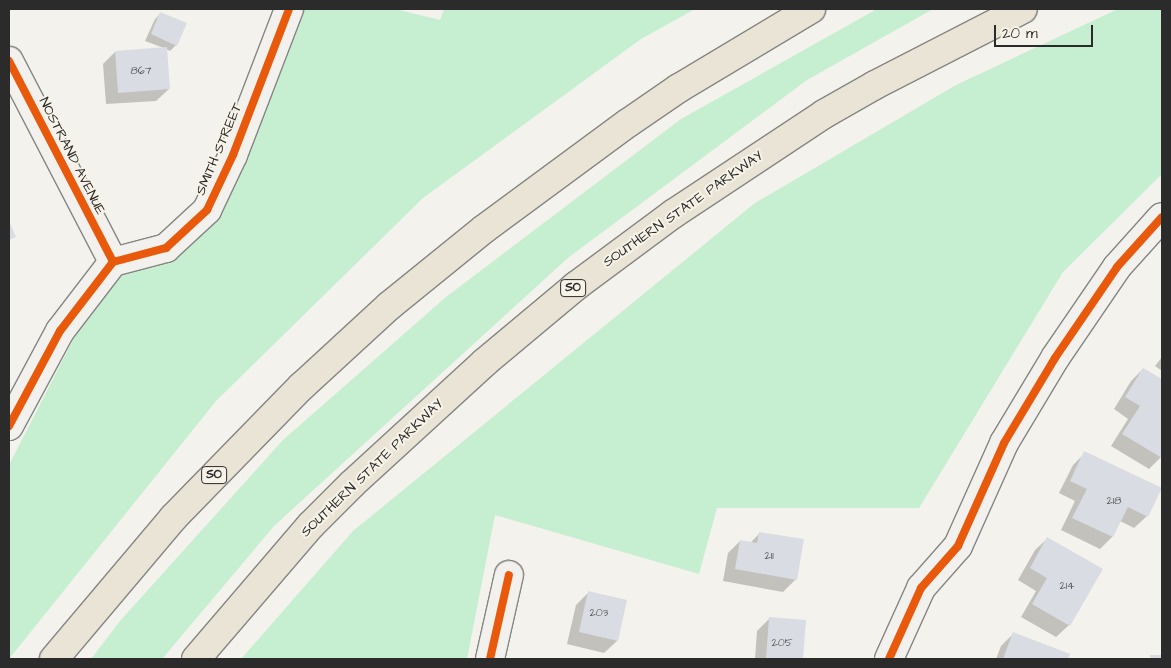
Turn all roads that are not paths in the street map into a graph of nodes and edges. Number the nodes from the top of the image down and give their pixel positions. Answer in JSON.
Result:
{"nodes":[{"id":1,"x":289,"y":9,"type":"edge"},
{"id":2,"x":811,"y":9,"type":"edge"},
{"id":3,"x":1023,"y":9,"type":"edge"},
{"id":4,"x":9,"y":61,"type":"edge"},
{"id":5,"x":1162,"y":218,"type":"edge"},
{"id":6,"x":113,"y":262,"type":"junction"},
{"id":7,"x":9,"y":426,"type":"edge"},
{"id":8,"x":509,"y":575,"type":"dead end"},
{"id":9,"x":54,"y":659,"type":"edge"},
{"id":10,"x":196,"y":659,"type":"edge"},
{"id":11,"x":490,"y":659,"type":"edge"},
{"id":12,"x":889,"y":659,"type":"edge"}],
"edges":[{"from":1,"to":6,"type":"street","name":"SMITH STREET"},
{"from":2,"to":9,"type":"highway","number":"SO"},
{"from":3,"to":10,"type":"highway","name":"SOUTHERN STATE PARKWAY","number":"SO"},
{"from":4,"to":6,"type":"street","name":"NOSTRAND AVENUE"},
{"from":5,"to":12,"type":"street"},
{"from":6,"to":7,"type":"street"},
{"from":8,"to":11,"type":"street"}]}
